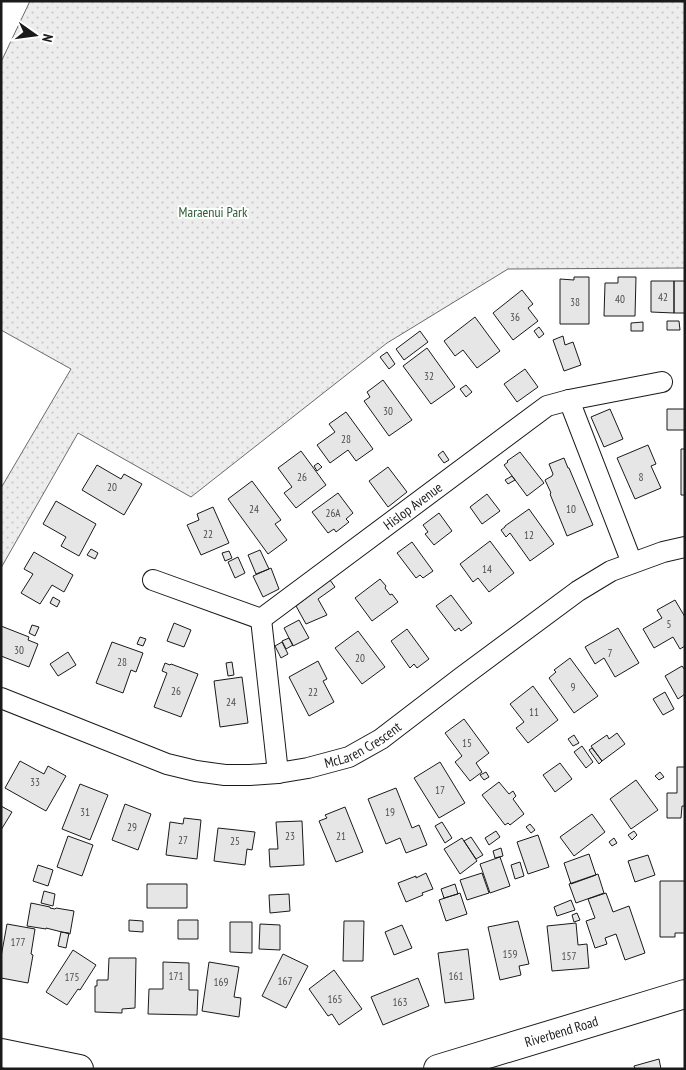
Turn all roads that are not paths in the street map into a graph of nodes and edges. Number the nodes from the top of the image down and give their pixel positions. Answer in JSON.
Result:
{"nodes":[{"id":1,"x":662,"y":382,"type":"dead end"},
{"id":2,"x":569,"y":400,"type":"junction"},
{"id":3,"x":685,"y":547,"type":"edge"},
{"id":4,"x":632,"y":563,"type":"junction"},
{"id":5,"x":153,"y":580,"type":"dead end"},
{"id":6,"x":260,"y":620,"type":"junction"},
{"id":7,"x":1,"y":698,"type":"edge"},
{"id":8,"x":278,"y":773,"type":"junction"},
{"id":9,"x":685,"y":994,"type":"edge"},
{"id":10,"x":1,"y":1054,"type":"edge"},
{"id":11,"x":79,"y":1069,"type":"edge"},
{"id":12,"x":438,"y":1069,"type":"edge"}],
"edges":[{"from":1,"to":2,"type":"street","name":"Hislop Avenue"},
{"from":2,"to":4,"type":"street"},
{"from":2,"to":6,"type":"street","name":"Hislop Avenue"},
{"from":3,"to":4,"type":"street","name":"McLaren Crescent"},
{"from":4,"to":8,"type":"street","name":"McLaren Crescent"},
{"from":5,"to":6,"type":"street"},
{"from":6,"to":8,"type":"street"},
{"from":7,"to":8,"type":"street","name":"McLaren Crescent"},
{"from":9,"to":12,"type":"main road","name":"Riverbend Road"},
{"from":10,"to":11,"type":"main road"}]}
